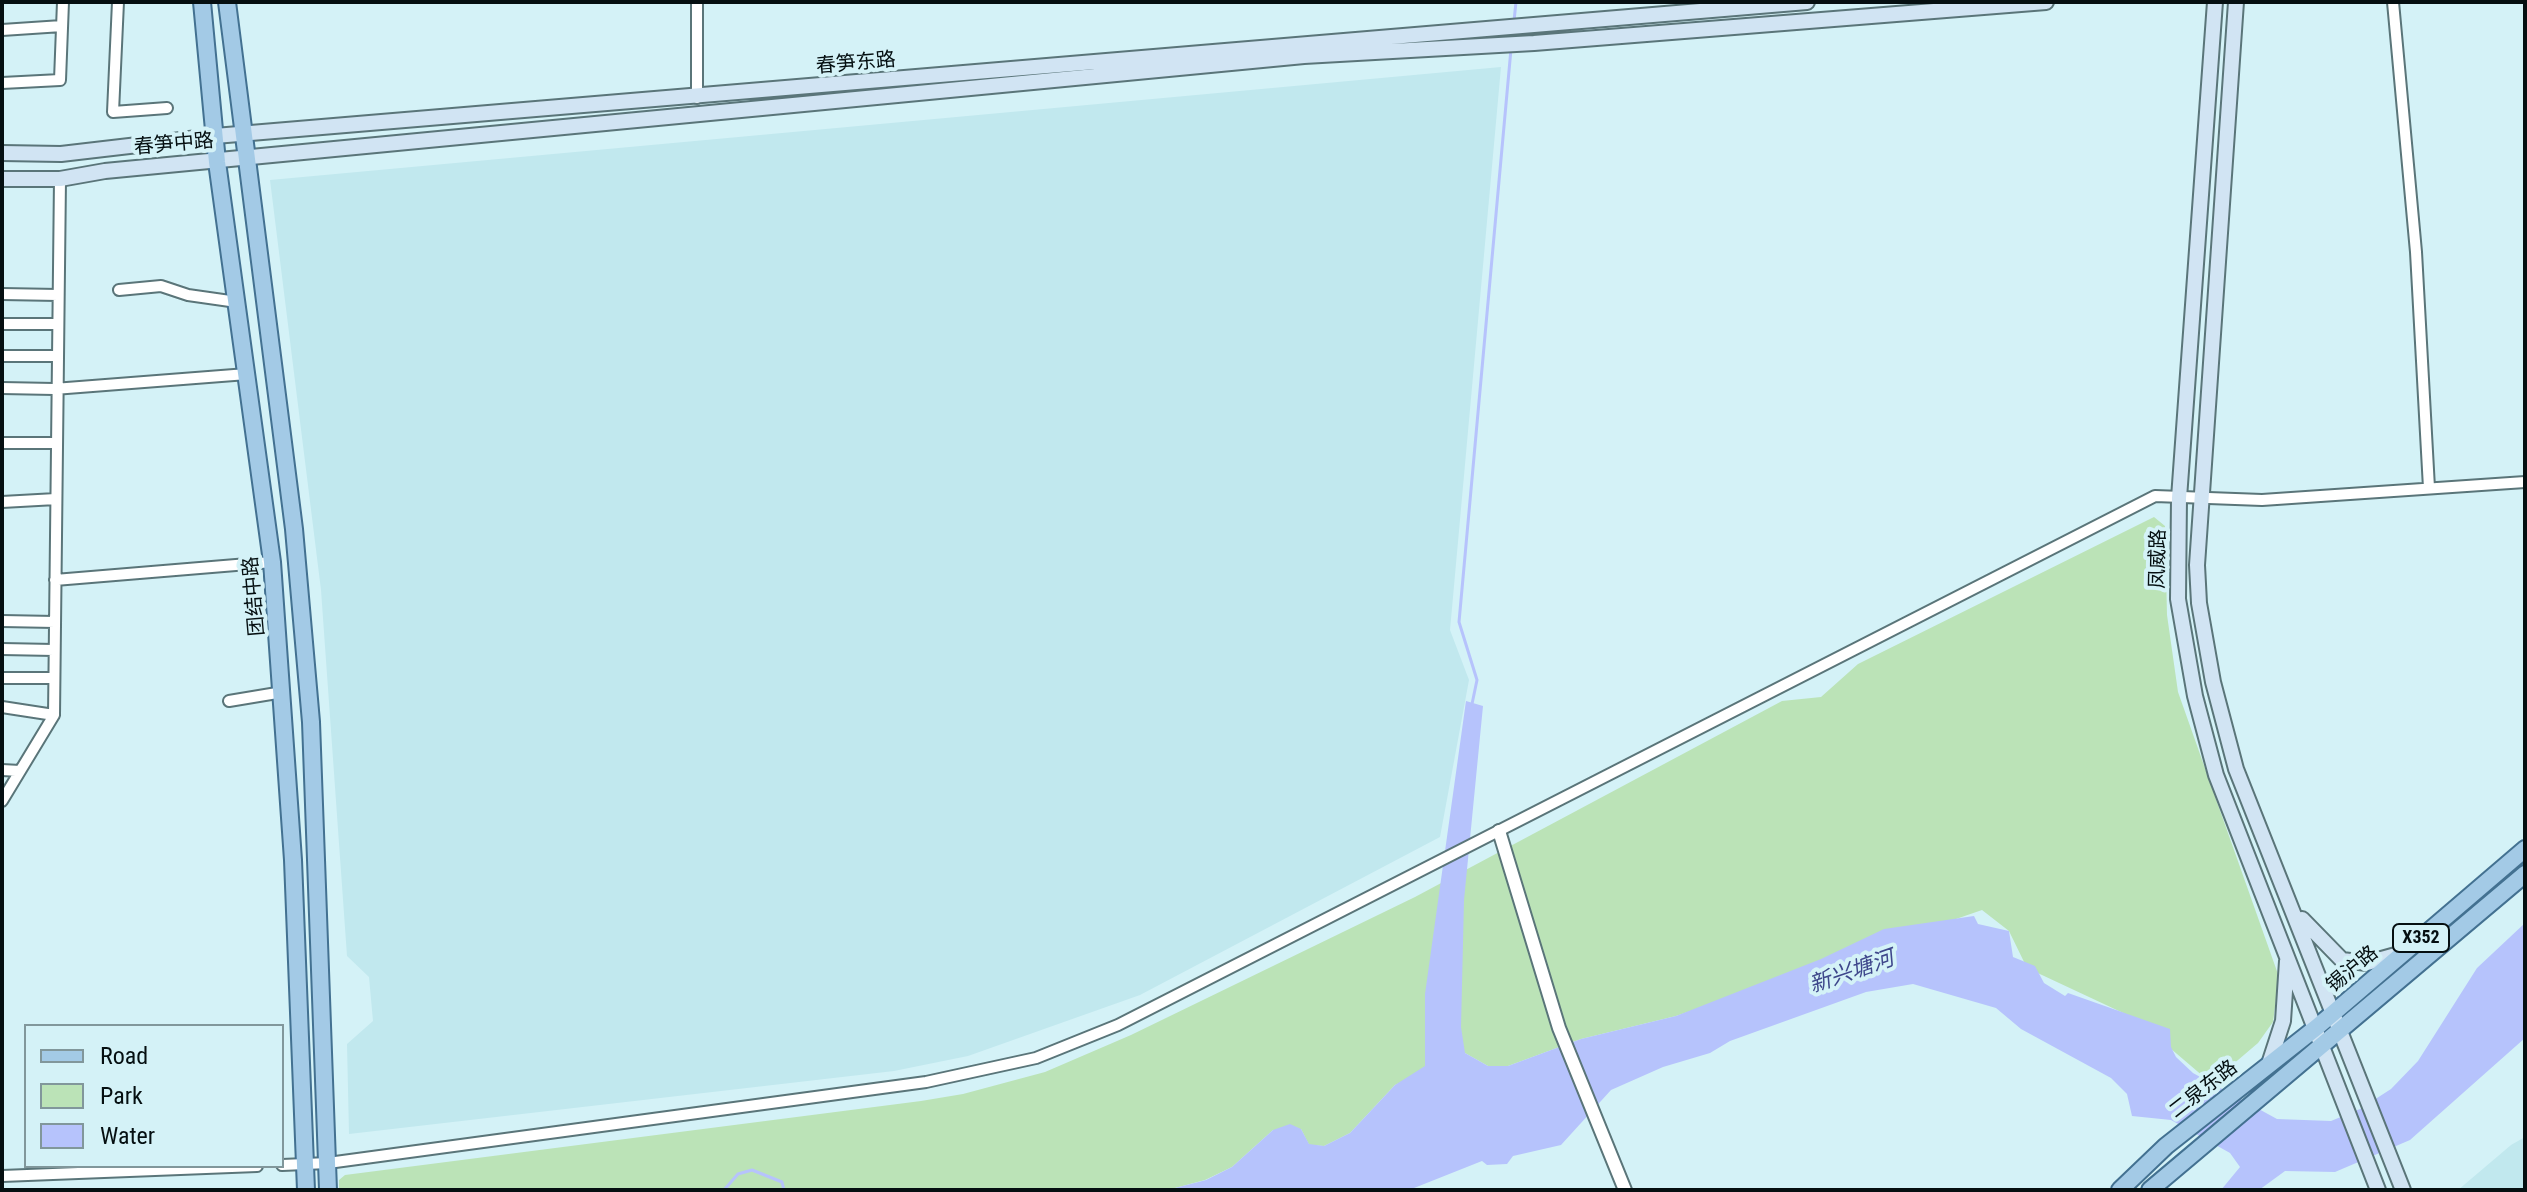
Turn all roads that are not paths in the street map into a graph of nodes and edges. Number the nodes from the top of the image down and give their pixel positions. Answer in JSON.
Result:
{"nodes":[{"id":1,"x":63,"y":2,"type":"edge"},
{"id":2,"x":118,"y":2,"type":"edge"},
{"id":3,"x":202,"y":2,"type":"edge"},
{"id":4,"x":227,"y":2,"type":"edge"},
{"id":5,"x":697,"y":2,"type":"edge"},
{"id":6,"x":1807,"y":2,"type":"edge"},
{"id":7,"x":2046,"y":2,"type":"edge"},
{"id":8,"x":2215,"y":2,"type":"edge"},
{"id":9,"x":2236,"y":2,"type":"edge"},
{"id":10,"x":2393,"y":2,"type":"edge"},
{"id":11,"x":62,"y":26,"type":"junction"},
{"id":12,"x":2,"y":30,"type":"edge"},
{"id":13,"x":1501,"y":35,"type":"junction"},
{"id":14,"x":2,"y":83,"type":"edge"},
{"id":15,"x":697,"y":98,"type":"junction"},
{"id":16,"x":167,"y":108,"type":"dead end"},
{"id":17,"x":215,"y":136,"type":"junction"},
{"id":18,"x":243,"y":136,"type":"junction"},
{"id":19,"x":2,"y":153,"type":"edge"},
{"id":20,"x":245,"y":159,"type":"junction"},
{"id":21,"x":217,"y":162,"type":"junction"},
{"id":22,"x":2,"y":179,"type":"edge"},
{"id":23,"x":60,"y":179,"type":"junction"},
{"id":24,"x":119,"y":290,"type":"dead end"},
{"id":25,"x":2,"y":294,"type":"edge"},
{"id":26,"x":58,"y":295,"type":"junction"},
{"id":27,"x":237,"y":302,"type":"junction"},
{"id":28,"x":2,"y":324,"type":"edge"},
{"id":29,"x":58,"y":324,"type":"junction"},
{"id":30,"x":2,"y":356,"type":"edge"},
{"id":31,"x":58,"y":356,"type":"junction"},
{"id":32,"x":247,"y":374,"type":"junction"},
{"id":33,"x":2,"y":388,"type":"edge"},
{"id":34,"x":57,"y":388,"type":"junction"},
{"id":35,"x":2,"y":443,"type":"edge"},
{"id":36,"x":57,"y":443,"type":"junction"},
{"id":37,"x":2525,"y":482,"type":"edge"},
{"id":38,"x":2429,"y":488,"type":"junction"},
{"id":39,"x":2179,"y":498,"type":"junction"},
{"id":40,"x":56,"y":499,"type":"junction"},
{"id":41,"x":2202,"y":500,"type":"junction"},
{"id":42,"x":2,"y":502,"type":"edge"},
{"id":43,"x":272,"y":562,"type":"junction"},
{"id":44,"x":55,"y":580,"type":"junction"},
{"id":45,"x":2,"y":621,"type":"edge"},
{"id":46,"x":55,"y":622,"type":"junction"},
{"id":47,"x":2,"y":649,"type":"edge"},
{"id":48,"x":54,"y":650,"type":"junction"},
{"id":49,"x":2,"y":678,"type":"edge"},
{"id":50,"x":54,"y":678,"type":"junction"},
{"id":51,"x":283,"y":692,"type":"junction"},
{"id":52,"x":229,"y":701,"type":"dead end"},
{"id":53,"x":2,"y":707,"type":"edge"},
{"id":54,"x":54,"y":715,"type":"junction"},
{"id":55,"x":2,"y":770,"type":"edge"},
{"id":56,"x":20,"y":771,"type":"junction"},
{"id":57,"x":2,"y":801,"type":"edge"},
{"id":58,"x":1499,"y":831,"type":"junction"},
{"id":59,"x":2525,"y":849,"type":"edge"},
{"id":60,"x":2525,"y":874,"type":"edge"},
{"id":61,"x":2292,"y":907,"type":"junction"},
{"id":62,"x":2286,"y":949,"type":"junction"},
{"id":63,"x":2403,"y":953,"type":"junction"},
{"id":64,"x":2335,"y":1012,"type":"junction"},
{"id":65,"x":2317,"y":1027,"type":"junction"},
{"id":66,"x":2341,"y":1029,"type":"junction"},
{"id":67,"x":2324,"y":1045,"type":"junction"},
{"id":68,"x":2269,"y":1064,"type":"junction"},
{"id":69,"x":328,"y":1163,"type":"junction"},
{"id":70,"x":305,"y":1164,"type":"junction"},
{"id":71,"x":284,"y":1165,"type":"edge"},
{"id":72,"x":206,"y":1168,"type":"edge"},
{"id":73,"x":2,"y":1176,"type":"edge"},
{"id":74,"x":2377,"y":1187,"type":"edge"},
{"id":75,"x":306,"y":1190,"type":"edge"},
{"id":76,"x":328,"y":1190,"type":"edge"},
{"id":77,"x":1625,"y":1190,"type":"edge"},
{"id":78,"x":2120,"y":1190,"type":"edge"},
{"id":79,"x":2150,"y":1190,"type":"edge"},
{"id":80,"x":2403,"y":1190,"type":"edge"}],
"edges":[{"from":1,"to":11,"type":"street"},
{"from":2,"to":16,"type":"street"},
{"from":3,"to":17,"type":"main road","name":"团结中路"},
{"from":4,"to":18,"type":"main road"},
{"from":5,"to":15,"type":"street"},
{"from":6,"to":13,"type":"main road"},
{"from":7,"to":13,"type":"main road"},
{"from":8,"to":39,"type":"main road","name":"凤威路"},
{"from":9,"to":41,"type":"main road","name":"凤威路"},
{"from":10,"to":38,"type":"street"},
{"from":11,"to":12,"type":"street"},
{"from":11,"to":14,"type":"street"},
{"from":13,"to":15,"type":"main road","name":"春笋东路"},
{"from":13,"to":20,"type":"main road","name":"春笋东路"},
{"from":15,"to":18,"type":"main road","name":"春笋东路"},
{"from":17,"to":18,"type":"main road","name":"春笋东路"},
{"from":17,"to":19,"type":"main road","name":"春笋中路"},
{"from":17,"to":21,"type":"main road","name":"团结中路"},
{"from":18,"to":20,"type":"main road"},
{"from":20,"to":21,"type":"main road","name":"春笋中路"},
{"from":20,"to":69,"type":"main road"},
{"from":21,"to":23,"type":"main road","name":"春笋中路"},
{"from":21,"to":27,"type":"main road","name":"团结中路"},
{"from":22,"to":23,"type":"main road"},
{"from":23,"to":26,"type":"street"},
{"from":24,"to":27,"type":"street"},
{"from":25,"to":26,"type":"street"},
{"from":26,"to":29,"type":"street"},
{"from":27,"to":32,"type":"main road","name":"团结中路"},
{"from":28,"to":29,"type":"street"},
{"from":29,"to":31,"type":"street"},
{"from":30,"to":31,"type":"street"},
{"from":31,"to":34,"type":"street"},
{"from":32,"to":34,"type":"street"},
{"from":32,"to":43,"type":"main road","name":"团结中路"},
{"from":33,"to":34,"type":"street"},
{"from":34,"to":36,"type":"street"},
{"from":35,"to":36,"type":"street"},
{"from":36,"to":40,"type":"street"},
{"from":37,"to":38,"type":"street"},
{"from":38,"to":41,"type":"street"},
{"from":39,"to":41,"type":"street"},
{"from":39,"to":58,"type":"street"},
{"from":39,"to":62,"type":"main road","name":"凤威路"},
{"from":40,"to":42,"type":"street"},
{"from":40,"to":44,"type":"street"},
{"from":41,"to":61,"type":"main road","name":"凤威路"},
{"from":43,"to":44,"type":"street"},
{"from":43,"to":51,"type":"main road","name":"团结中路"},
{"from":44,"to":46,"type":"street"},
{"from":45,"to":46,"type":"street"},
{"from":46,"to":48,"type":"street"},
{"from":47,"to":48,"type":"street"},
{"from":48,"to":50,"type":"street"},
{"from":49,"to":50,"type":"street"},
{"from":50,"to":54,"type":"street"},
{"from":51,"to":52,"type":"street"},
{"from":51,"to":70,"type":"main road","name":"团结中路"},
{"from":53,"to":54,"type":"street"},
{"from":54,"to":56,"type":"street"},
{"from":55,"to":56,"type":"street"},
{"from":56,"to":57,"type":"street"},
{"from":58,"to":69,"type":"street"},
{"from":58,"to":77,"type":"street"},
{"from":59,"to":63,"type":"main road","name":"锡沪路","number":"X352"},
{"from":60,"to":66,"type":"main road","name":"锡沪路","number":"X352"},
{"from":61,"to":63,"type":"main road"},
{"from":61,"to":64,"type":"main road","name":"凤威路"},
{"from":62,"to":65,"type":"main road","name":"凤威路"},
{"from":62,"to":68,"type":"main road"},
{"from":63,"to":64,"type":"main road","name":"锡沪路","number":"X352"},
{"from":64,"to":65,"type":"main road","name":"锡沪路","number":"X352"},
{"from":64,"to":66,"type":"main road","name":"凤威路"},
{"from":65,"to":67,"type":"main road","name":"凤威路"},
{"from":65,"to":68,"type":"main road","name":"二泉东路","number":"X352"},
{"from":66,"to":67,"type":"main road","name":"二泉东路","number":"X352"},
{"from":66,"to":80,"type":"main road","name":"凤威路"},
{"from":67,"to":74,"type":"main road","name":"凤威路"},
{"from":67,"to":79,"type":"main road","name":"二泉东路","number":"X352"},
{"from":68,"to":78,"type":"main road","name":"二泉东路","number":"X352"},
{"from":69,"to":70,"type":"street"},
{"from":69,"to":76,"type":"main road"},
{"from":70,"to":71,"type":"street"},
{"from":70,"to":75,"type":"main road","name":"团结中路"},
{"from":72,"to":73,"type":"street"}]}
